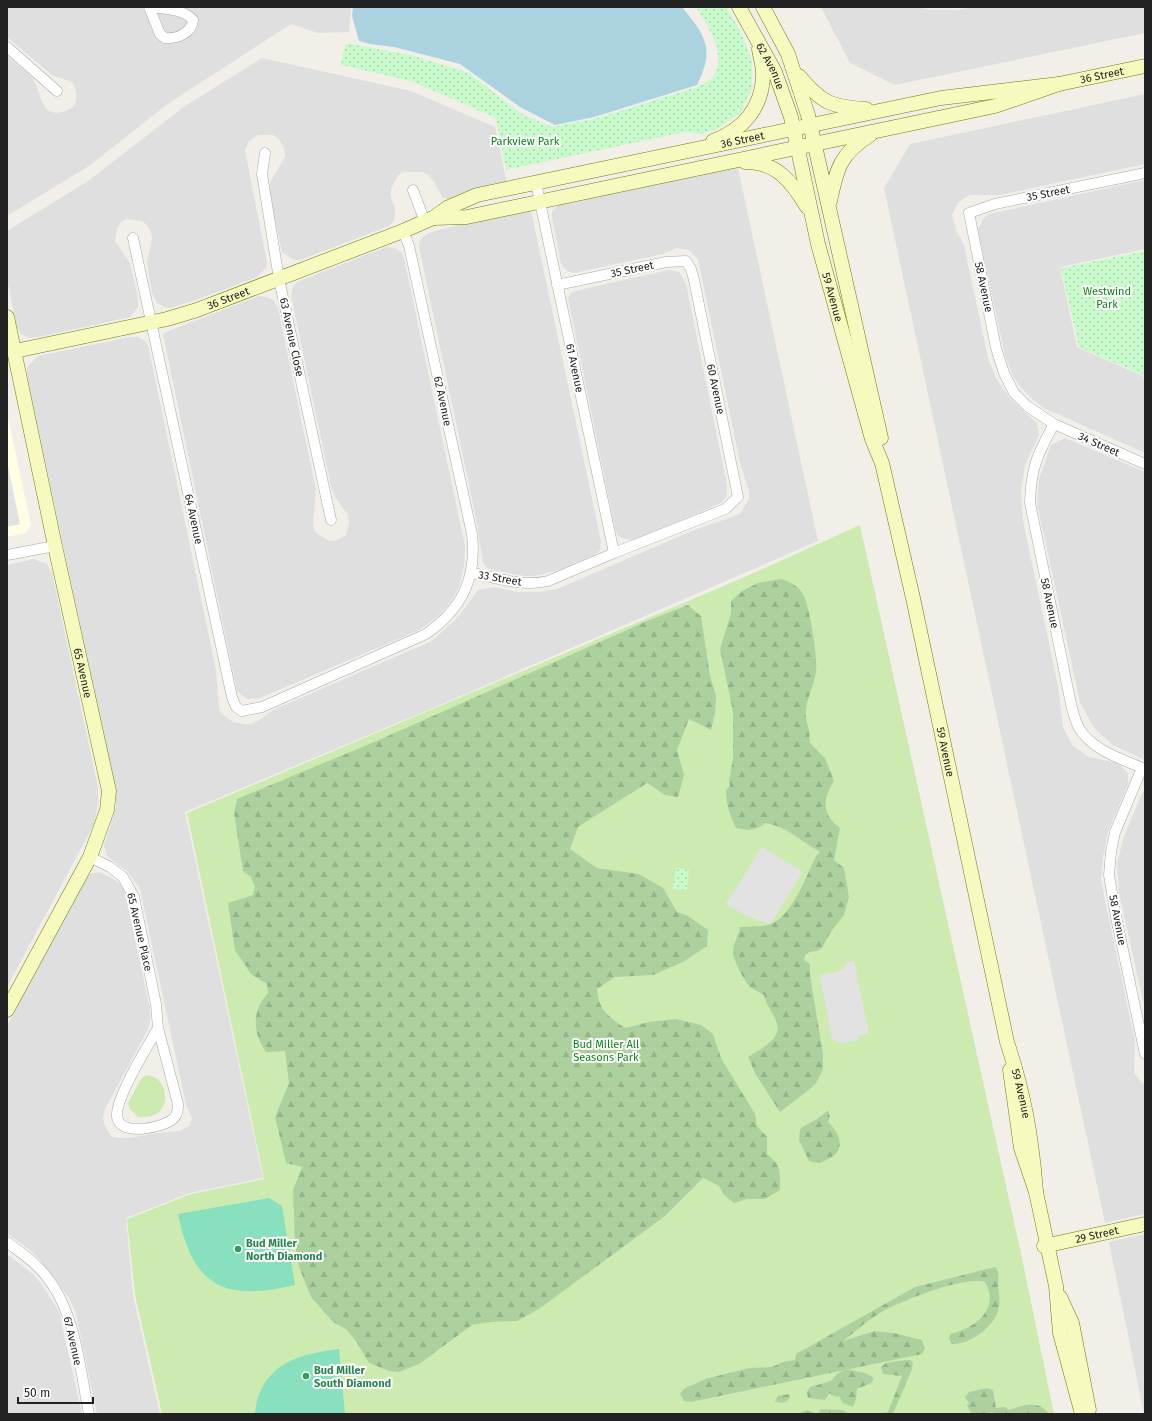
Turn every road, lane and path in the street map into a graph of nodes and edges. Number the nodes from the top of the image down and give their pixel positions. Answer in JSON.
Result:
{"nodes":[{"id":1,"x":149,"y":7,"type":"edge"},
{"id":2,"x":153,"y":7,"type":"edge"},
{"id":3,"x":739,"y":7,"type":"edge"},
{"id":4,"x":764,"y":7,"type":"edge"},
{"id":5,"x":757,"y":37,"type":"junction"},
{"id":6,"x":7,"y":47,"type":"edge"},
{"id":7,"x":1145,"y":66,"type":"edge"},
{"id":8,"x":795,"y":72,"type":"junction"},
{"id":9,"x":1059,"y":84,"type":"junction"},
{"id":10,"x":57,"y":91,"type":"dead end"},
{"id":11,"x":891,"y":110,"type":"junction"},
{"id":12,"x":811,"y":126,"type":"junction"},
{"id":13,"x":794,"y":129,"type":"junction"},
{"id":14,"x":879,"y":130,"type":"junction"},
{"id":15,"x":815,"y":143,"type":"junction"},
{"id":16,"x":798,"y":146,"type":"junction"},
{"id":17,"x":683,"y":151,"type":"junction"},
{"id":18,"x":265,"y":154,"type":"dead end"},
{"id":19,"x":721,"y":162,"type":"junction"},
{"id":20,"x":1145,"y":173,"type":"edge"},
{"id":21,"x":536,"y":183,"type":"junction"},
{"id":22,"x":413,"y":190,"type":"dead end"},
{"id":23,"x":540,"y":201,"type":"junction"},
{"id":24,"x":829,"y":205,"type":"junction"},
{"id":25,"x":811,"y":214,"type":"junction"},
{"id":26,"x":429,"y":220,"type":"junction"},
{"id":27,"x":972,"y":230,"type":"joint"},
{"id":28,"x":403,"y":231,"type":"junction"},
{"id":29,"x":133,"y":238,"type":"dead end"},
{"id":30,"x":280,"y":278,"type":"junction"},
{"id":31,"x":694,"y":280,"type":"joint"},
{"id":32,"x":557,"y":285,"type":"junction"},
{"id":33,"x":7,"y":317,"type":"edge"},
{"id":34,"x":152,"y":322,"type":"junction"},
{"id":35,"x":15,"y":351,"type":"junction"},
{"id":36,"x":1054,"y":424,"type":"junction"},
{"id":37,"x":882,"y":463,"type":"junction"},
{"id":38,"x":1145,"y":464,"type":"edge"},
{"id":39,"x":738,"y":497,"type":"joint"},
{"id":40,"x":331,"y":520,"type":"dead end"},
{"id":41,"x":54,"y":546,"type":"junction"},
{"id":42,"x":614,"y":553,"type":"junction"},
{"id":43,"x":7,"y":555,"type":"edge"},
{"id":44,"x":472,"y":573,"type":"junction"},
{"id":45,"x":242,"y":711,"type":"joint"},
{"id":46,"x":1144,"y":769,"type":"edge"},
{"id":47,"x":90,"y":857,"type":"junction"},
{"id":48,"x":7,"y":1010,"type":"edge"},
{"id":49,"x":158,"y":1028,"type":"junction"},
{"id":50,"x":1145,"y":1053,"type":"edge"},
{"id":51,"x":1145,"y":1224,"type":"edge"},
{"id":52,"x":7,"y":1242,"type":"edge"},
{"id":53,"x":1046,"y":1245,"type":"junction"},
{"id":54,"x":1066,"y":1324,"type":"junction"},
{"id":55,"x":89,"y":1414,"type":"edge"},
{"id":56,"x":1082,"y":1414,"type":"edge"},
{"id":57,"x":1090,"y":1414,"type":"edge"}],
"edges":[{"from":1,"to":2,"type":"street"},
{"from":3,"to":5,"type":"street","name":"62 Avenue"},
{"from":4,"to":8,"type":"street","name":"62 Avenue"},
{"from":5,"to":13,"type":"street","name":"62 Avenue"},
{"from":5,"to":17,"type":"street"},
{"from":6,"to":10,"type":"street"},
{"from":7,"to":9,"type":"street","name":"36 Street"},
{"from":8,"to":11,"type":"street"},
{"from":8,"to":12,"type":"street","name":"62 Avenue"},
{"from":9,"to":11,"type":"street","name":"36 Street"},
{"from":9,"to":14,"type":"street","name":"36 Street"},
{"from":11,"to":12,"type":"street","name":"36 Street"},
{"from":12,"to":13,"type":"street","name":"36 Street"},
{"from":12,"to":15,"type":"street","name":"59 Avenue"},
{"from":13,"to":16,"type":"street","name":"59 Avenue"},
{"from":13,"to":17,"type":"street","name":"36 Street"},
{"from":14,"to":15,"type":"street","name":"36 Street"},
{"from":14,"to":24,"type":"street"},
{"from":15,"to":16,"type":"street","name":"36 Street"},
{"from":15,"to":24,"type":"street","name":"59 Avenue"},
{"from":16,"to":19,"type":"street","name":"36 Street"},
{"from":16,"to":25,"type":"street","name":"59 Avenue"},
{"from":17,"to":21,"type":"street","name":"36 Street"},
{"from":18,"to":30,"type":"street","name":"63 Avenue Close"},
{"from":19,"to":23,"type":"street","name":"36 Street"},
{"from":19,"to":25,"type":"street"},
{"from":20,"to":27,"type":"street","name":"35 Street"},
{"from":21,"to":23,"type":"street","name":"61 Avenue"},
{"from":21,"to":26,"type":"street","name":"36 Street"},
{"from":22,"to":26,"type":"street"},
{"from":23,"to":26,"type":"street","name":"36 Street"},
{"from":23,"to":32,"type":"street","name":"61 Avenue"},
{"from":24,"to":37,"type":"street","name":"59 Avenue"},
{"from":25,"to":37,"type":"street","name":"59 Avenue"},
{"from":26,"to":28,"type":"street","name":"36 Street"},
{"from":27,"to":36,"type":"street","name":"58 Avenue"},
{"from":28,"to":30,"type":"street","name":"36 Street"},
{"from":28,"to":44,"type":"street","name":"62 Avenue"},
{"from":29,"to":34,"type":"street","name":"64 Avenue"},
{"from":30,"to":34,"type":"street","name":"36 Street"},
{"from":30,"to":40,"type":"street","name":"63 Avenue Close"},
{"from":31,"to":32,"type":"street","name":"35 Street"},
{"from":31,"to":39,"type":"street","name":"60 Avenue"},
{"from":32,"to":42,"type":"street","name":"61 Avenue"},
{"from":33,"to":35,"type":"street","name":"65 Avenue"},
{"from":34,"to":35,"type":"street","name":"36 Street"},
{"from":34,"to":45,"type":"street","name":"64 Avenue"},
{"from":35,"to":41,"type":"street","name":"65 Avenue"},
{"from":36,"to":38,"type":"street","name":"34 Street"},
{"from":36,"to":46,"type":"street","name":"58 Avenue"},
{"from":37,"to":53,"type":"street","name":"59 Avenue"},
{"from":39,"to":42,"type":"street","name":"33 Street"},
{"from":41,"to":43,"type":"street"},
{"from":41,"to":47,"type":"street","name":"65 Avenue"},
{"from":42,"to":44,"type":"street","name":"33 Street"},
{"from":44,"to":45,"type":"street","name":"33 Street"},
{"from":46,"to":50,"type":"street","name":"58 Avenue"},
{"from":47,"to":48,"type":"street","name":"65 Avenue"},
{"from":47,"to":49,"type":"street","name":"65 Avenue Place"},
{"from":49,"to":49,"type":"street","name":"65 Avenue Place"},
{"from":51,"to":53,"type":"street","name":"29 Street"},
{"from":52,"to":55,"type":"street","name":"67 Avenue"},
{"from":53,"to":54,"type":"street","name":"59 Avenue"},
{"from":54,"to":56,"type":"street"},
{"from":54,"to":57,"type":"street"}]}
